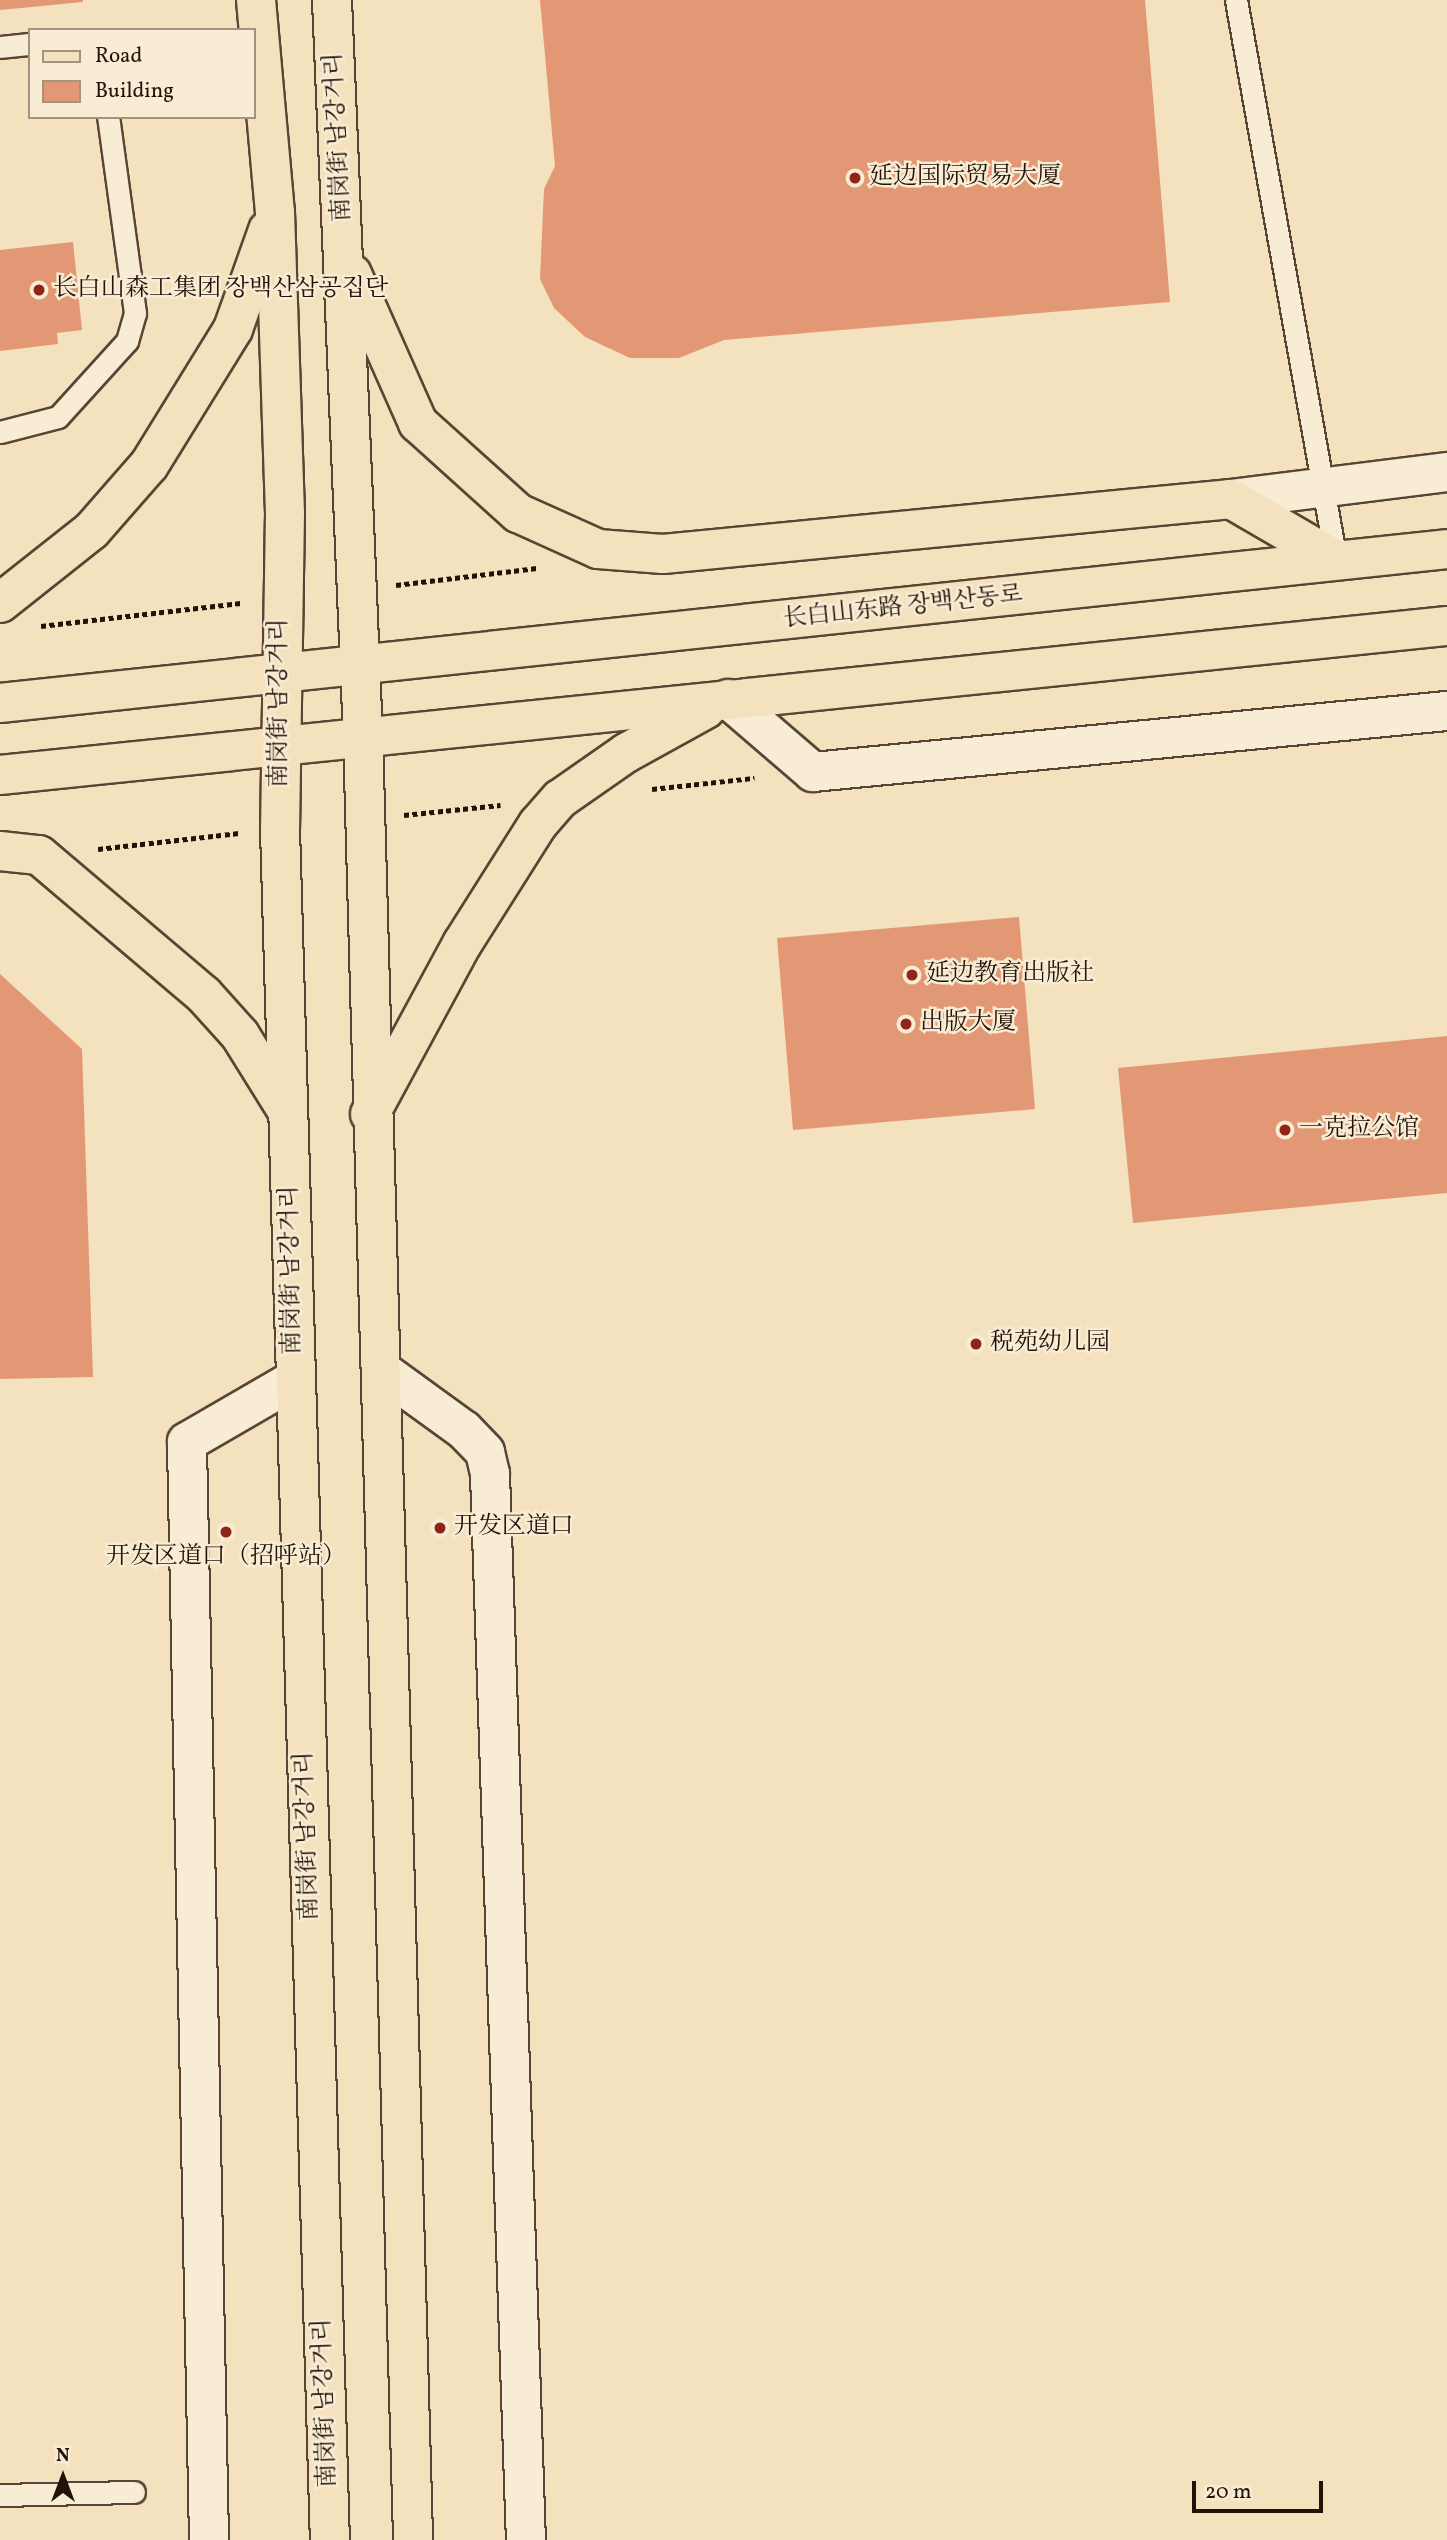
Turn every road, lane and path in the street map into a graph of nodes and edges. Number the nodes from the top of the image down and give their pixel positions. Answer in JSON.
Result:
{"nodes":[{"id":1,"x":256,"y":0,"type":"edge"},
{"id":2,"x":332,"y":0,"type":"edge"},
{"id":3,"x":1236,"y":0,"type":"edge"},
{"id":4,"x":28,"y":44,"type":"edge"},
{"id":5,"x":0,"y":47,"type":"edge"},
{"id":6,"x":108,"y":119,"type":"edge"},
{"id":7,"x":275,"y":212,"type":"junction"},
{"id":8,"x":344,"y":256,"type":"junction"},
{"id":9,"x":0,"y":432,"type":"edge"},
{"id":10,"x":1447,"y":472,"type":"edge"},
{"id":11,"x":1322,"y":484,"type":"junction"},
{"id":12,"x":1231,"y":499,"type":"junction"},
{"id":13,"x":1447,"y":548,"type":"edge"},
{"id":14,"x":1336,"y":560,"type":"junction"},
{"id":15,"x":0,"y":603,"type":"edge"},
{"id":16,"x":1447,"y":626,"type":"edge"},
{"id":17,"x":359,"y":667,"type":"junction"},
{"id":18,"x":278,"y":675,"type":"junction"},
{"id":19,"x":728,"y":699,"type":"junction"},
{"id":20,"x":0,"y":703,"type":"edge"},
{"id":21,"x":1447,"y":711,"type":"edge"},
{"id":22,"x":363,"y":736,"type":"junction"},
{"id":23,"x":279,"y":745,"type":"junction"},
{"id":24,"x":0,"y":775,"type":"edge"},
{"id":25,"x":0,"y":851,"type":"edge"},
{"id":26,"x":289,"y":1113,"type":"junction"},
{"id":27,"x":370,"y":1114,"type":"junction"},
{"id":28,"x":381,"y":1370,"type":"junction"},
{"id":29,"x":294,"y":1380,"type":"junction"},
{"id":30,"x":134,"y":2492,"type":"dead end"},
{"id":31,"x":0,"y":2495,"type":"edge"},
{"id":32,"x":209,"y":2540,"type":"edge"},
{"id":33,"x":330,"y":2540,"type":"edge"},
{"id":34,"x":414,"y":2540,"type":"edge"},
{"id":35,"x":526,"y":2540,"type":"edge"}],
"edges":[{"from":1,"to":7,"type":"main road","name":"南岗街 남강거리"},
{"from":2,"to":8,"type":"main road","name":"南岗街 남강거리"},
{"from":3,"to":11,"type":"lane"},
{"from":4,"to":5,"type":"lane"},
{"from":6,"to":9,"type":"lane"},
{"from":7,"to":15,"type":"main road"},
{"from":7,"to":18,"type":"main road","name":"南岗街 남강거리"},
{"from":8,"to":12,"type":"main road"},
{"from":8,"to":17,"type":"main road","name":"南岗街 남강거리"},
{"from":10,"to":11,"type":"street"},
{"from":11,"to":12,"type":"street"},
{"from":11,"to":14,"type":"lane"},
{"from":12,"to":14,"type":"main road"},
{"from":13,"to":14,"type":"main road","name":"长白山东路 장백산동로"},
{"from":14,"to":17,"type":"main road","name":"长白山东路 장백산동로"},
{"from":16,"to":19,"type":"main road"},
{"from":17,"to":18,"type":"main road","name":"长白山东路 장백산동로"},
{"from":17,"to":22,"type":"main road","name":"南岗街 남강거리"},
{"from":18,"to":20,"type":"main road","name":"长白山东路 장백산동로"},
{"from":18,"to":23,"type":"main road","name":"南岗街 남강거리"},
{"from":19,"to":21,"type":"street"},
{"from":19,"to":22,"type":"main road"},
{"from":19,"to":27,"type":"main road"},
{"from":22,"to":23,"type":"main road"},
{"from":22,"to":27,"type":"main road","name":"南岗街 남강거리"},
{"from":23,"to":24,"type":"main road"},
{"from":23,"to":26,"type":"main road","name":"南岗街 남강거리"},
{"from":25,"to":26,"type":"main road"},
{"from":26,"to":29,"type":"main road","name":"南岗街 남강거리"},
{"from":27,"to":28,"type":"main road","name":"南岗街 남강거리"},
{"from":28,"to":34,"type":"main road","name":"南岗街 남강거리"},
{"from":28,"to":35,"type":"street"},
{"from":29,"to":32,"type":"street"},
{"from":29,"to":33,"type":"main road","name":"南岗街 남강거리"},
{"from":30,"to":31,"type":"lane"}]}
